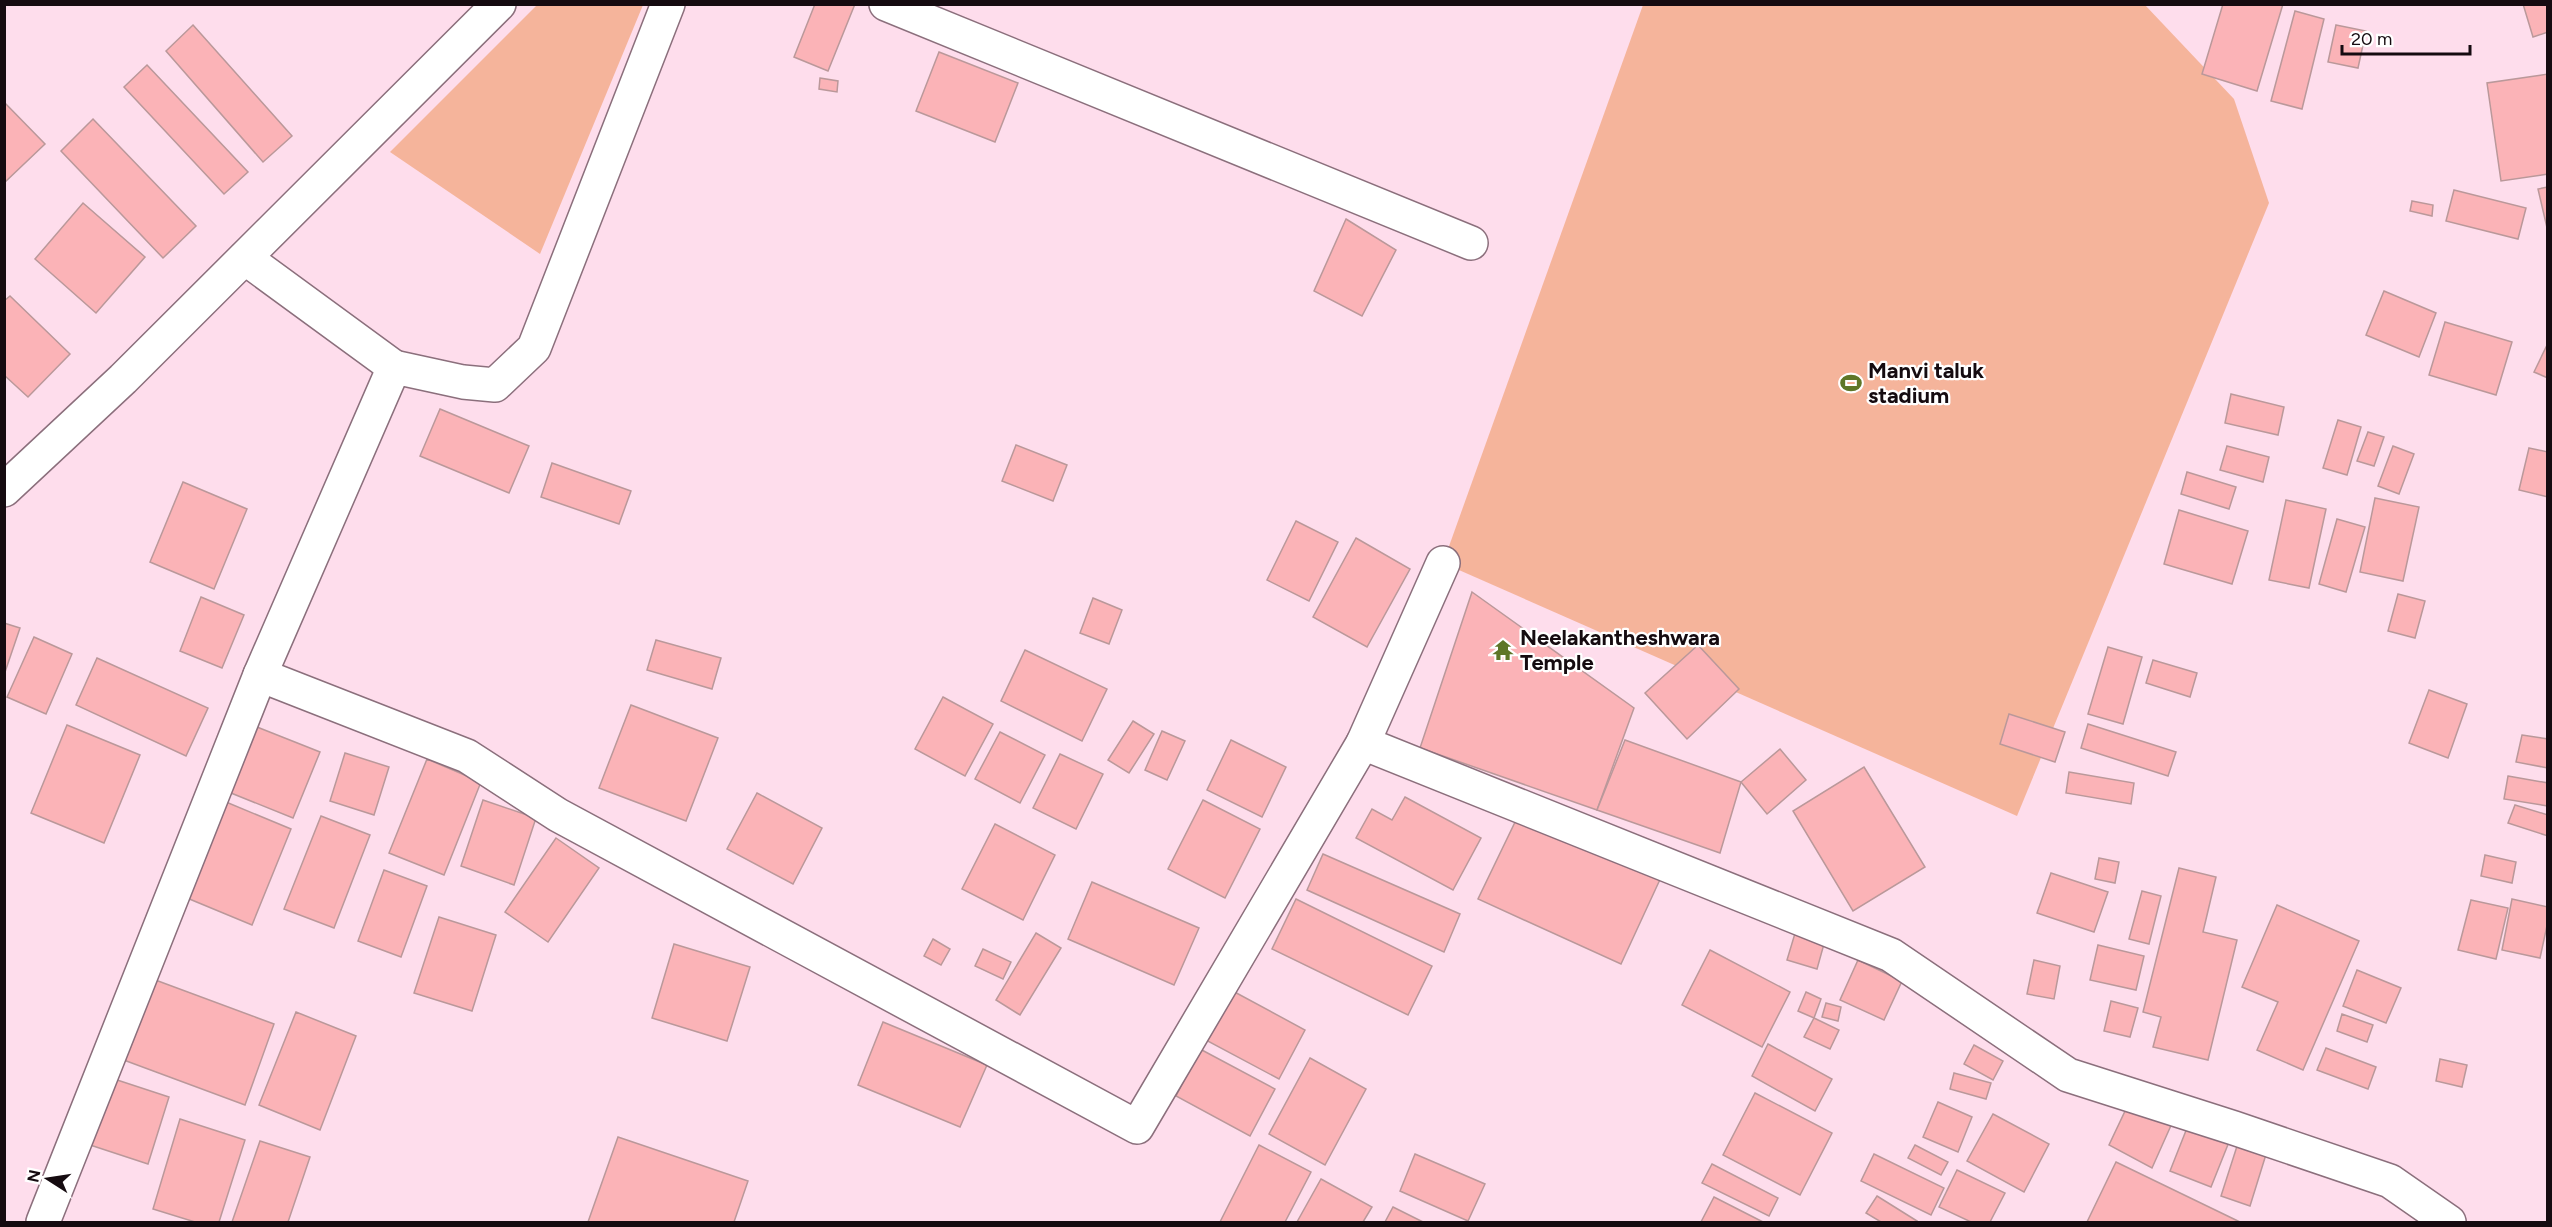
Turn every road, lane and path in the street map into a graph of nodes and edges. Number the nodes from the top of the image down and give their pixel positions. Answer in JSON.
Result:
{"nodes":[{"id":1,"x":499,"y":4,"type":"edge"},
{"id":2,"x":668,"y":4,"type":"edge"},
{"id":3,"x":886,"y":4,"type":"edge"},
{"id":4,"x":1471,"y":243,"type":"dead end"},
{"id":5,"x":245,"y":258,"type":"junction"},
{"id":6,"x":394,"y":367,"type":"junction"},
{"id":7,"x":4,"y":490,"type":"edge"},
{"id":8,"x":1443,"y":563,"type":"dead end"},
{"id":9,"x":260,"y":675,"type":"junction"},
{"id":10,"x":1363,"y":743,"type":"junction"},
{"id":11,"x":43,"y":1222,"type":"edge"},
{"id":12,"x":2449,"y":1222,"type":"edge"}],
"edges":[{"from":1,"to":5,"type":"street"},
{"from":2,"to":6,"type":"street"},
{"from":3,"to":4,"type":"street"},
{"from":5,"to":6,"type":"street"},
{"from":5,"to":7,"type":"street"},
{"from":6,"to":9,"type":"street"},
{"from":8,"to":10,"type":"street"},
{"from":9,"to":10,"type":"street"},
{"from":9,"to":11,"type":"street"},
{"from":10,"to":12,"type":"street"}]}
